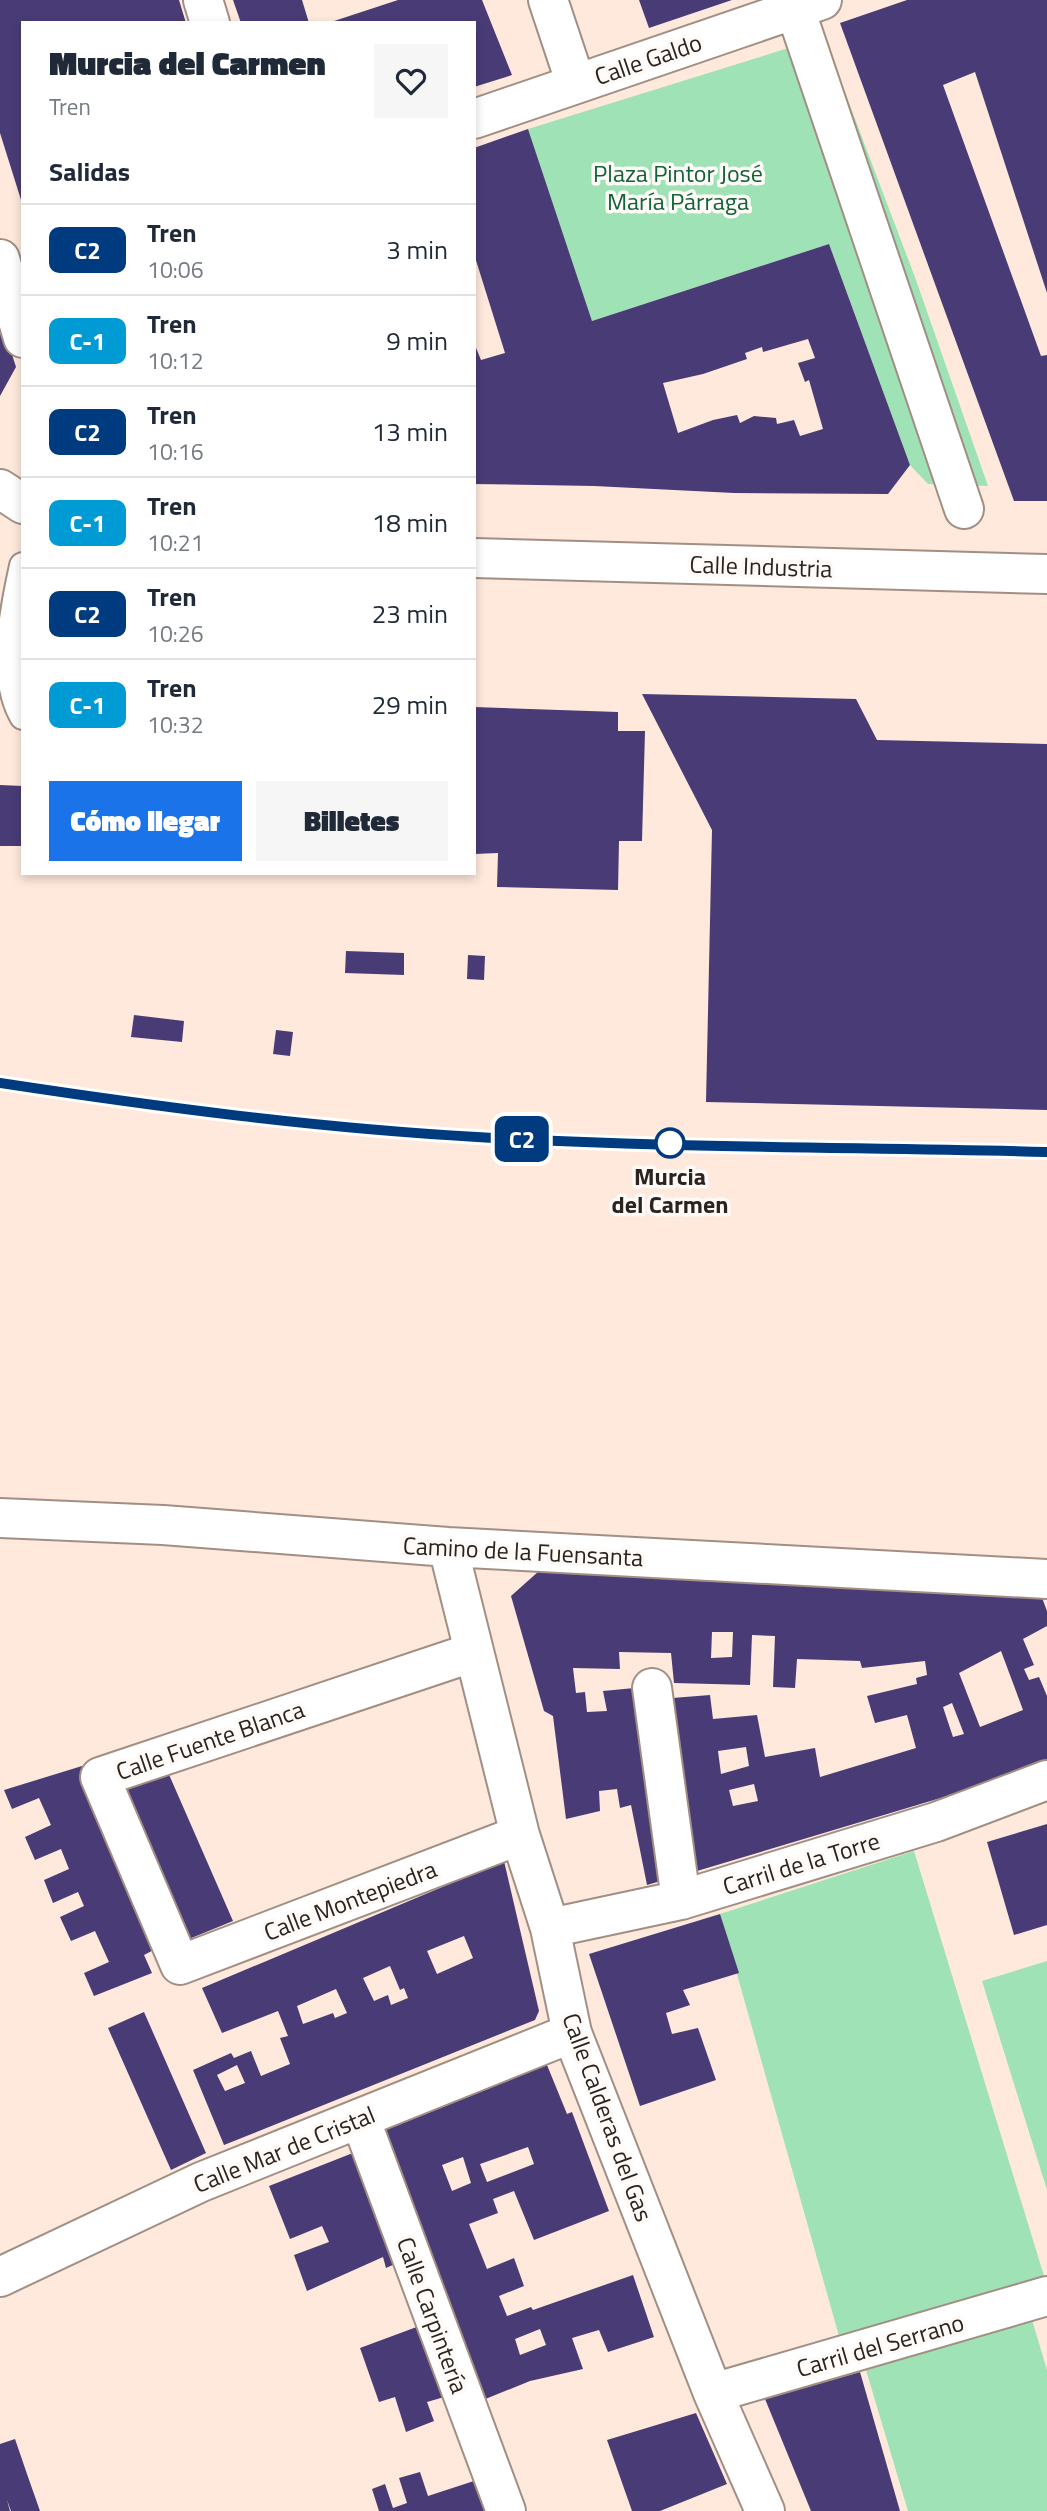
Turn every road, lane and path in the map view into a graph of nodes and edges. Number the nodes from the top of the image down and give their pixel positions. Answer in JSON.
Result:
{"nodes":[{"id":1,"x":203,"y":0,"type":"edge"},
{"id":2,"x":548,"y":0,"type":"edge"},
{"id":3,"x":808,"y":5,"type":"edge"},
{"id":4,"x":209,"y":21,"type":"edge"},
{"id":5,"x":576,"y":84,"type":"junction"},
{"id":6,"x":476,"y":118,"type":"edge"},
{"id":7,"x":10,"y":270,"type":"edge"},
{"id":8,"x":21,"y":328,"type":"edge"},
{"id":9,"x":0,"y":489,"type":"edge"},
{"id":10,"x":21,"y":503,"type":"edge"},
{"id":11,"x":964,"y":509,"type":"dead end"},
{"id":12,"x":476,"y":558,"type":"edge"},
{"id":13,"x":1047,"y":574,"type":"edge"},
{"id":14,"x":21,"y":576,"type":"edge"},
{"id":15,"x":7,"y":642,"type":"junction"},
{"id":16,"x":21,"y":672,"type":"edge"},
{"id":17,"x":21,"y":714,"type":"edge"},
{"id":18,"x":0,"y":1518,"type":"edge"},
{"id":19,"x":448,"y":1547,"type":"junction"},
{"id":20,"x":1047,"y":1579,"type":"edge"},
{"id":21,"x":474,"y":1652,"type":"junction"},
{"id":22,"x":652,"y":1688,"type":"dead end"},
{"id":23,"x":1047,"y":1780,"type":"edge"},
{"id":24,"x":520,"y":1835,"type":"junction"},
{"id":25,"x":681,"y":1900,"type":"junction"},
{"id":26,"x":550,"y":1928,"type":"junction"},
{"id":27,"x":180,"y":1965,"type":"joint"},
{"id":28,"x":572,"y":2033,"type":"junction"},
{"id":29,"x":360,"y":2118,"type":"junction"},
{"id":30,"x":0,"y":2277,"type":"edge"},
{"id":31,"x":1047,"y":2296,"type":"edge"},
{"id":32,"x":713,"y":2393,"type":"junction"},
{"id":33,"x":506,"y":2511,"type":"edge"},
{"id":34,"x":765,"y":2511,"type":"edge"}],
"edges":[{"from":1,"to":4,"type":"street"},
{"from":2,"to":5,"type":"street"},
{"from":3,"to":5,"type":"street","name":"Calle Galdo"},
{"from":3,"to":11,"type":"street"},
{"from":5,"to":6,"type":"street","name":"Calle Galdo"},
{"from":7,"to":8,"type":"street"},
{"from":9,"to":10,"type":"street"},
{"from":12,"to":13,"type":"street","name":"Calle Industria"},
{"from":14,"to":15,"type":"lane"},
{"from":15,"to":16,"type":"lane"},
{"from":15,"to":17,"type":"lane"},
{"from":18,"to":19,"type":"street","name":"Camino de la Fuensanta"},
{"from":19,"to":20,"type":"street","name":"Camino de la Fuensanta"},
{"from":19,"to":21,"type":"street","name":"Calle Calderas del Gas"},
{"from":21,"to":24,"type":"street","name":"Calle Calderas del Gas"},
{"from":21,"to":27,"type":"street","name":"Calle Fuente Blanca"},
{"from":22,"to":25,"type":"street"},
{"from":23,"to":25,"type":"street","name":"Carril de la Torre"},
{"from":24,"to":26,"type":"street","name":"Calle Calderas del Gas"},
{"from":24,"to":27,"type":"street","name":"Calle Montepiedra"},
{"from":25,"to":26,"type":"street","name":"Carril de la Torre"},
{"from":26,"to":28,"type":"street","name":"Calle Calderas del Gas"},
{"from":28,"to":29,"type":"street","name":"Calle Mar de Cristal"},
{"from":28,"to":32,"type":"street","name":"Calle Calderas del Gas"},
{"from":29,"to":30,"type":"street","name":"Calle Mar de Cristal"},
{"from":29,"to":33,"type":"street","name":"Calle Carpintería"},
{"from":31,"to":32,"type":"street","name":"Carril del Serrano"},
{"from":32,"to":34,"type":"street","name":"Calle Calderas del Gas"}]}
